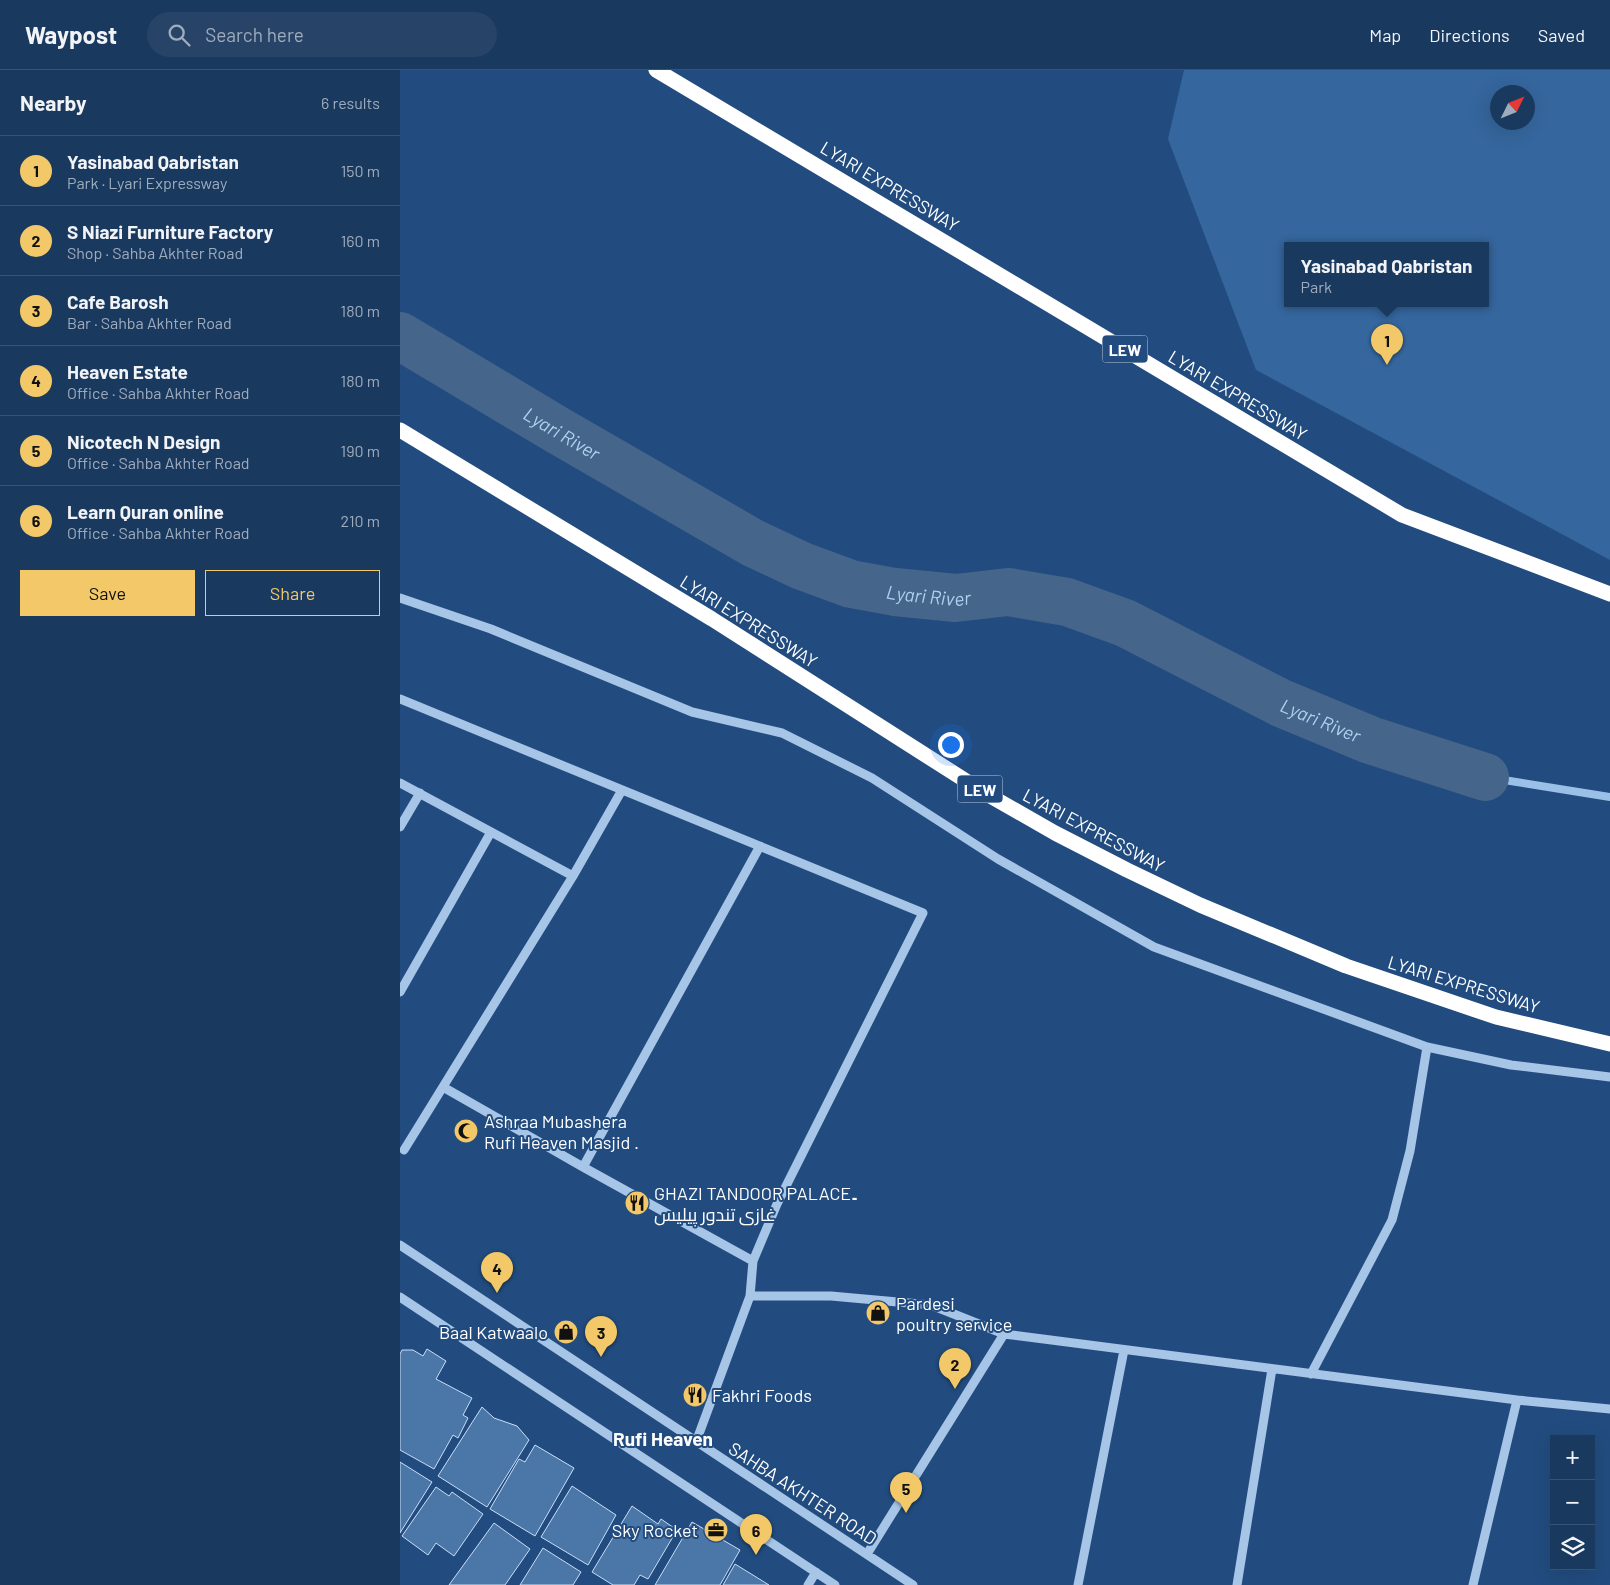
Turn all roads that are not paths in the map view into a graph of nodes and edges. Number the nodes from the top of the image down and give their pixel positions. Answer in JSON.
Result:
{"nodes":[{"id":1,"x":656,"y":70,"type":"edge"},
{"id":2,"x":400,"y":430,"type":"edge"},
{"id":3,"x":1610,"y":594,"type":"edge"},
{"id":4,"x":400,"y":598,"type":"edge"},
{"id":5,"x":400,"y":699,"type":"edge"},
{"id":6,"x":400,"y":783,"type":"edge"},
{"id":7,"x":622,"y":790,"type":"junction"},
{"id":8,"x":420,"y":793,"type":"junction"},
{"id":9,"x":400,"y":827,"type":"edge"},
{"id":10,"x":491,"y":832,"type":"junction"},
{"id":11,"x":760,"y":846,"type":"junction"},
{"id":12,"x":573,"y":876,"type":"junction"},
{"id":13,"x":400,"y":992,"type":"edge"},
{"id":14,"x":1610,"y":1044,"type":"edge"},
{"id":15,"x":1427,"y":1047,"type":"junction"},
{"id":16,"x":1610,"y":1077,"type":"edge"},
{"id":17,"x":443,"y":1087,"type":"junction"},
{"id":18,"x":401,"y":1152,"type":"edge"},
{"id":19,"x":583,"y":1168,"type":"junction"},
{"id":20,"x":400,"y":1245,"type":"edge"},
{"id":21,"x":753,"y":1261,"type":"junction"},
{"id":22,"x":750,"y":1296,"type":"junction"},
{"id":23,"x":402,"y":1300,"type":"edge"},
{"id":24,"x":1004,"y":1334,"type":"junction"},
{"id":25,"x":1124,"y":1350,"type":"junction"},
{"id":26,"x":1272,"y":1369,"type":"junction"},
{"id":27,"x":1311,"y":1374,"type":"junction"},
{"id":28,"x":1517,"y":1400,"type":"junction"},
{"id":29,"x":1610,"y":1409,"type":"edge"},
{"id":30,"x":696,"y":1442,"type":"junction"},
{"id":31,"x":867,"y":1554,"type":"junction"},
{"id":32,"x":816,"y":1572,"type":"junction"},
{"id":33,"x":808,"y":1585,"type":"edge"},
{"id":34,"x":835,"y":1585,"type":"edge"},
{"id":35,"x":913,"y":1585,"type":"edge"},
{"id":36,"x":1078,"y":1585,"type":"edge"},
{"id":37,"x":1237,"y":1585,"type":"edge"},
{"id":38,"x":1472,"y":1585,"type":"edge"}],
"edges":[{"from":1,"to":3,"type":"highway","name":"LYARI EXPRESSWAY","number":"LEW"},
{"from":2,"to":14,"type":"highway","name":"LYARI EXPRESSWAY","number":"LEW"},
{"from":4,"to":15,"type":"street"},
{"from":5,"to":7,"type":"street"},
{"from":6,"to":8,"type":"street"},
{"from":7,"to":11,"type":"street"},
{"from":7,"to":12,"type":"street"},
{"from":8,"to":9,"type":"street"},
{"from":8,"to":10,"type":"street"},
{"from":10,"to":12,"type":"street"},
{"from":10,"to":13,"type":"street"},
{"from":11,"to":19,"type":"street"},
{"from":11,"to":21,"type":"street"},
{"from":12,"to":17,"type":"street"},
{"from":15,"to":16,"type":"street"},
{"from":15,"to":27,"type":"street"},
{"from":17,"to":18,"type":"street"},
{"from":17,"to":19,"type":"street"},
{"from":19,"to":21,"type":"street"},
{"from":20,"to":30,"type":"street","name":"SAHBA AKHTER ROAD"},
{"from":21,"to":22,"type":"street"},
{"from":22,"to":24,"type":"street"},
{"from":22,"to":30,"type":"street"},
{"from":23,"to":32,"type":"street"},
{"from":24,"to":25,"type":"street"},
{"from":24,"to":31,"type":"street"},
{"from":25,"to":26,"type":"street"},
{"from":25,"to":36,"type":"street"},
{"from":26,"to":27,"type":"street"},
{"from":26,"to":37,"type":"street"},
{"from":27,"to":28,"type":"street"},
{"from":28,"to":29,"type":"street"},
{"from":28,"to":38,"type":"street"},
{"from":30,"to":31,"type":"street","name":"SAHBA AKHTER ROAD"},
{"from":31,"to":35,"type":"street","name":"SAHBA AKHTER ROAD"},
{"from":32,"to":33,"type":"street"},
{"from":32,"to":34,"type":"street"}]}
